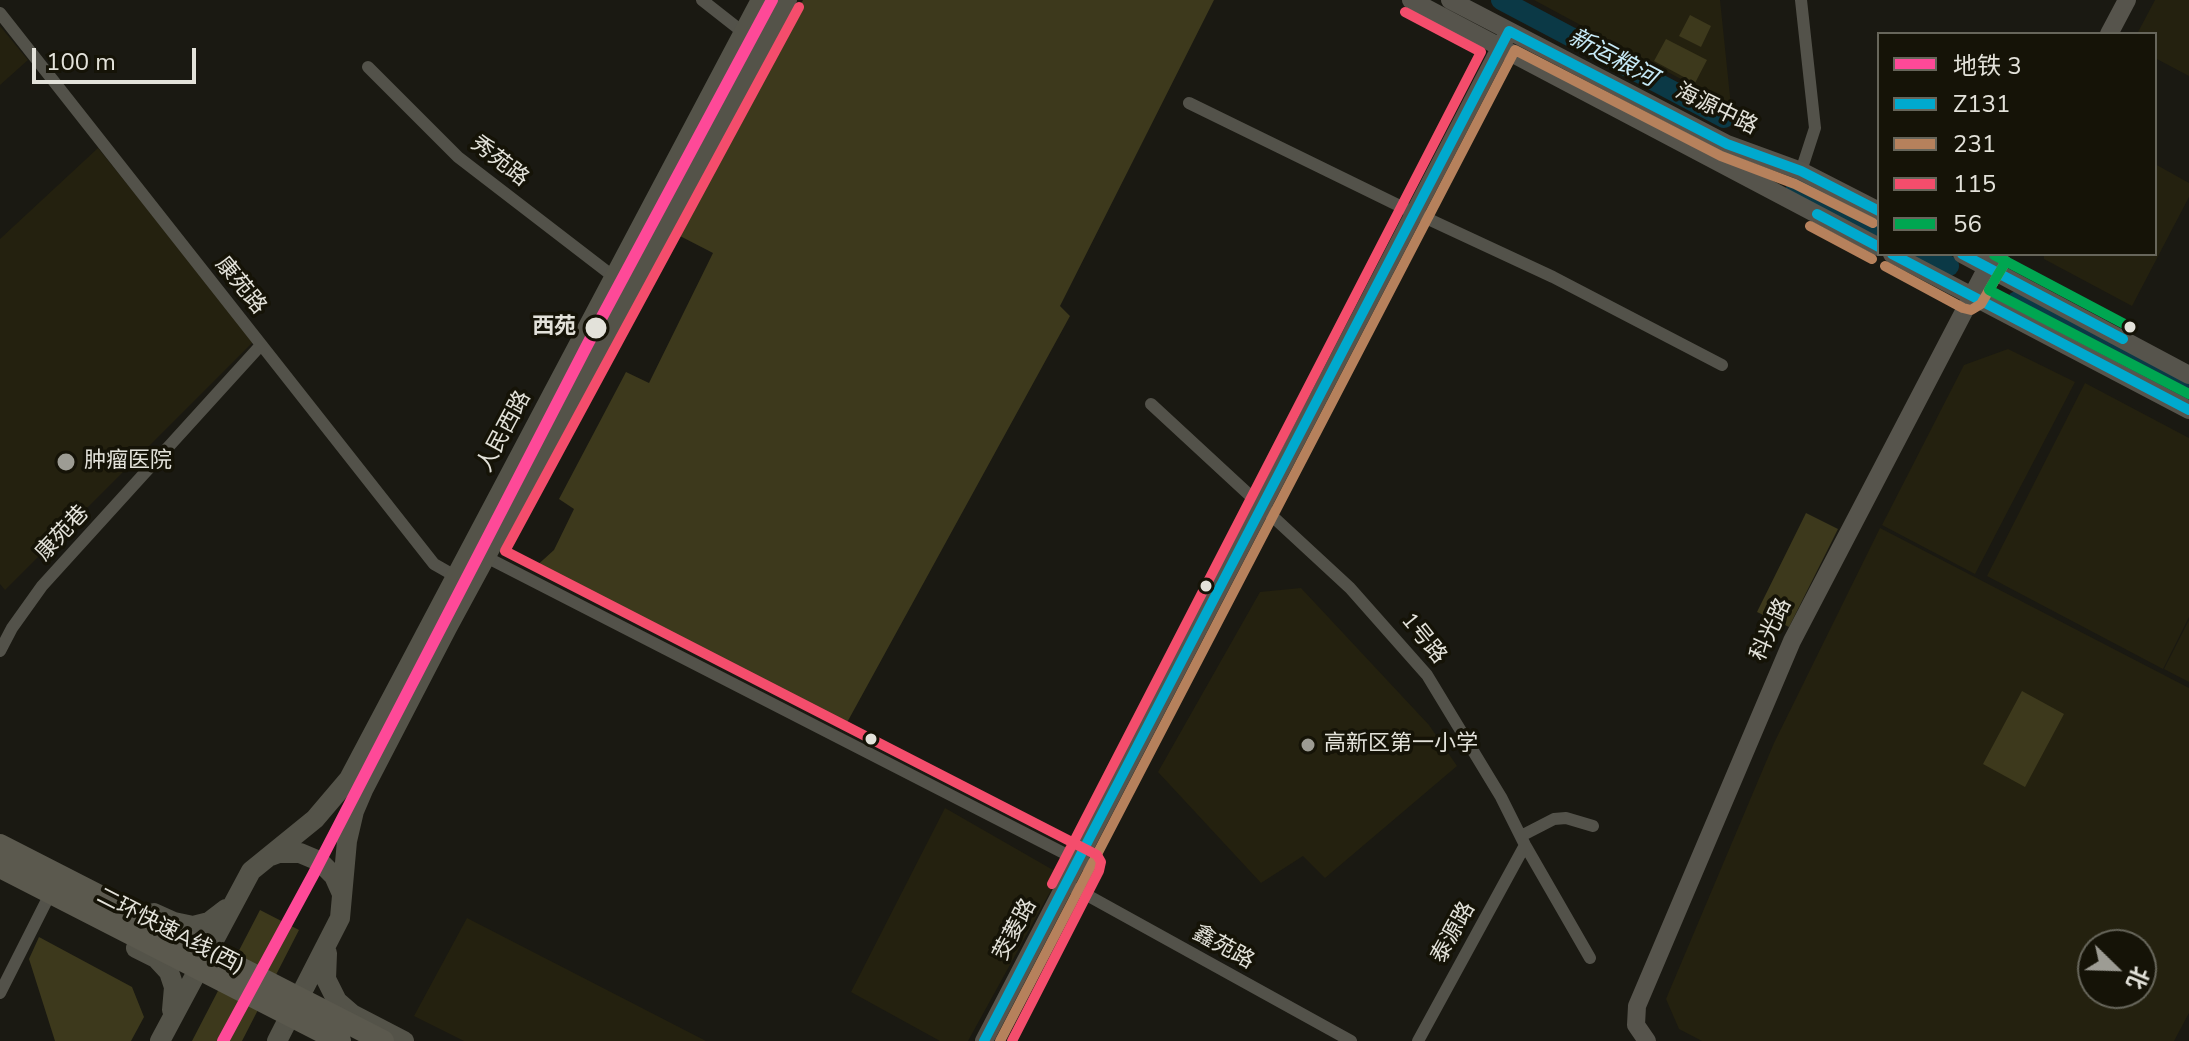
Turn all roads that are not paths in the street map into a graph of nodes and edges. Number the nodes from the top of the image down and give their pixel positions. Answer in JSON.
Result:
{"nodes":[{"id":1,"x":702,"y":0,"type":"edge"},
{"id":2,"x":761,"y":0,"type":"edge"},
{"id":3,"x":787,"y":0,"type":"edge"},
{"id":4,"x":1411,"y":0,"type":"edge"},
{"id":5,"x":1450,"y":0,"type":"edge"},
{"id":6,"x":1801,"y":0,"type":"edge"},
{"id":7,"x":2127,"y":0,"type":"edge"},
{"id":8,"x":0,"y":13,"type":"edge"},
{"id":9,"x":2110,"y":32,"type":"edge"},
{"id":10,"x":744,"y":33,"type":"junction"},
{"id":11,"x":1510,"y":41,"type":"junction"},
{"id":12,"x":368,"y":67,"type":"dead end"},
{"id":13,"x":1189,"y":103,"type":"dead end"},
{"id":14,"x":1801,"y":171,"type":"junction"},
{"id":15,"x":1877,"y":210,"type":"edge"},
{"id":16,"x":1419,"y":215,"type":"junction"},
{"id":17,"x":1877,"y":246,"type":"edge"},
{"id":18,"x":1896,"y":256,"type":"edge"},
{"id":19,"x":1991,"y":260,"type":"edge"},
{"id":20,"x":614,"y":277,"type":"junction"},
{"id":21,"x":1970,"y":296,"type":"junction"},
{"id":22,"x":261,"y":345,"type":"junction"},
{"id":23,"x":1722,"y":365,"type":"dead end"},
{"id":24,"x":2189,"y":375,"type":"edge"},
{"id":25,"x":1151,"y":404,"type":"dead end"},
{"id":26,"x":2189,"y":410,"type":"edge"},
{"id":27,"x":1265,"y":509,"type":"junction"},
{"id":28,"x":486,"y":557,"type":"junction"},
{"id":29,"x":455,"y":576,"type":"junction"},
{"id":30,"x":0,"y":651,"type":"edge"},
{"id":31,"x":1593,"y":826,"type":"dead end"},
{"id":32,"x":0,"y":834,"type":"edge"},
{"id":33,"x":1523,"y":840,"type":"junction"},
{"id":34,"x":0,"y":845,"type":"edge"},
{"id":35,"x":260,"y":862,"type":"junction"},
{"id":36,"x":1083,"y":863,"type":"junction"},
{"id":37,"x":0,"y":867,"type":"edge"},
{"id":38,"x":0,"y":878,"type":"edge"},
{"id":39,"x":243,"y":882,"type":"junction"},
{"id":40,"x":1076,"y":889,"type":"junction"},
{"id":41,"x":124,"y":897,"type":"junction"},
{"id":42,"x":46,"y":902,"type":"junction"},
{"id":43,"x":343,"y":906,"type":"junction"},
{"id":44,"x":335,"y":931,"type":"junction"},
{"id":45,"x":105,"y":932,"type":"junction"},
{"id":46,"x":1590,"y":958,"type":"dead end"},
{"id":47,"x":0,"y":993,"type":"edge"},
{"id":48,"x":161,"y":1038,"type":"edge"},
{"id":49,"x":1646,"y":1040,"type":"edge"},
{"id":50,"x":277,"y":1041,"type":"edge"},
{"id":51,"x":340,"y":1041,"type":"edge"},
{"id":52,"x":383,"y":1041,"type":"edge"},
{"id":53,"x":404,"y":1041,"type":"edge"},
{"id":54,"x":984,"y":1041,"type":"edge"},
{"id":55,"x":996,"y":1041,"type":"edge"},
{"id":56,"x":1351,"y":1041,"type":"edge"},
{"id":57,"x":1418,"y":1041,"type":"edge"}],
"edges":[{"from":1,"to":10,"type":"street"},
{"from":2,"to":10,"type":"main road","name":"人民西路"},
{"from":3,"to":28,"type":"main road","name":"人民西路"},
{"from":4,"to":11,"type":"street","name":"海源中路"},
{"from":5,"to":11,"type":"street","name":"海源中路"},
{"from":6,"to":14,"type":"street"},
{"from":7,"to":9,"type":"street"},
{"from":8,"to":22,"type":"street","name":"康苑路"},
{"from":10,"to":20,"type":"main road","name":"人民西路"},
{"from":11,"to":14,"type":"street","name":"海源中路"},
{"from":11,"to":16,"type":"street","name":"茭菱路"},
{"from":11,"to":17,"type":"street","name":"海源中路"},
{"from":12,"to":20,"type":"street","name":"秀苑路"},
{"from":13,"to":16,"type":"street"},
{"from":14,"to":15,"type":"street","name":"海源中路"},
{"from":16,"to":23,"type":"street"},
{"from":16,"to":27,"type":"street","name":"茭菱路"},
{"from":18,"to":21,"type":"street"},
{"from":19,"to":21,"type":"street","name":"科光路"},
{"from":19,"to":24,"type":"street"},
{"from":20,"to":29,"type":"main road","name":"人民西路"},
{"from":21,"to":26,"type":"street"},
{"from":21,"to":49,"type":"street","name":"科光路"},
{"from":22,"to":29,"type":"street","name":"康苑路"},
{"from":22,"to":30,"type":"street","name":"康苑巷"},
{"from":25,"to":27,"type":"street","name":"1号路"},
{"from":27,"to":33,"type":"street","name":"1号路"},
{"from":27,"to":36,"type":"street","name":"茭菱路"},
{"from":28,"to":36,"type":"street"},
{"from":28,"to":43,"type":"main road","name":"人民西路"},
{"from":29,"to":35,"type":"main road","name":"人民西路"},
{"from":31,"to":33,"type":"street"},
{"from":32,"to":41,"type":"main road"},
{"from":33,"to":46,"type":"street","name":"1号路"},
{"from":33,"to":57,"type":"street","name":"泰源路"},
{"from":34,"to":52,"type":"highway","name":"二环快速A线(西)","bridge":true},
{"from":35,"to":39,"type":"main road","name":"人民西路"},
{"from":35,"to":43,"type":"main road"},
{"from":36,"to":40,"type":"street","name":"茭菱路"},
{"from":36,"to":54,"type":"street","name":"茭菱路"},
{"from":37,"to":51,"type":"highway","bridge":true},
{"from":38,"to":42,"type":"main road"},
{"from":39,"to":41,"type":"main road"},
{"from":39,"to":48,"type":"main road","name":"人民西路"},
{"from":40,"to":55,"type":"street","name":"茭菱路"},
{"from":40,"to":56,"type":"street","name":"鑫苑路"},
{"from":41,"to":45,"type":"main road"},
{"from":42,"to":45,"type":"main road"},
{"from":42,"to":47,"type":"street"},
{"from":43,"to":44,"type":"main road","name":"人民西路"},
{"from":44,"to":50,"type":"main road","name":"人民西路"},
{"from":44,"to":53,"type":"main road"},
{"from":45,"to":48,"type":"main road"}]}
